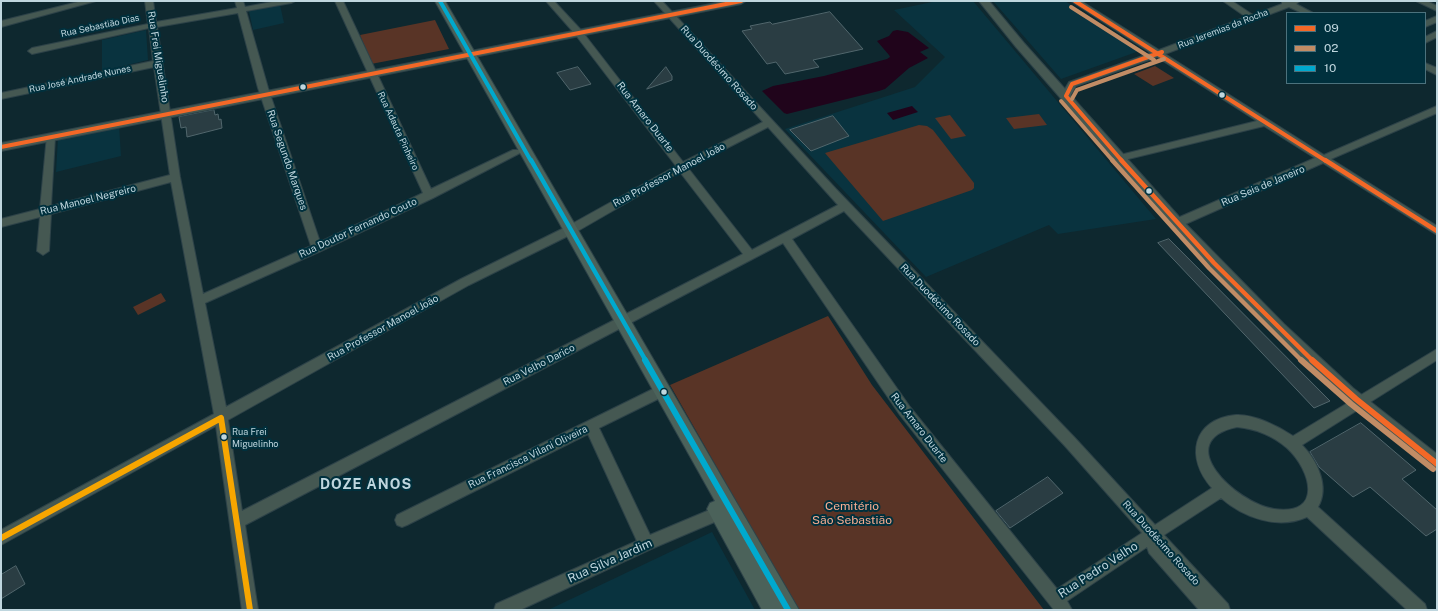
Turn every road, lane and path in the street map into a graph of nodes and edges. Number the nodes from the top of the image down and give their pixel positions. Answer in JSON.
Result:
{"nodes":[{"id":1,"x":92,"y":1,"type":"edge"},
{"id":2,"x":149,"y":1,"type":"edge"},
{"id":3,"x":291,"y":1,"type":"edge"},
{"id":4,"x":339,"y":1,"type":"edge"},
{"id":5,"x":430,"y":1,"type":"edge"},
{"id":6,"x":440,"y":1,"type":"edge"},
{"id":7,"x":550,"y":1,"type":"edge"},
{"id":8,"x":651,"y":1,"type":"edge"},
{"id":9,"x":658,"y":1,"type":"edge"},
{"id":10,"x":716,"y":1,"type":"edge"},
{"id":11,"x":741,"y":1,"type":"edge"},
{"id":12,"x":984,"y":1,"type":"edge"},
{"id":13,"x":1075,"y":1,"type":"edge"},
{"id":14,"x":1081,"y":1,"type":"edge"},
{"id":15,"x":1227,"y":1,"type":"edge"},
{"id":16,"x":1420,"y":1,"type":"edge"},
{"id":17,"x":1290,"y":2,"type":"edge"},
{"id":18,"x":240,"y":5,"type":"edge"},
{"id":19,"x":1437,"y":9,"type":"edge"},
{"id":20,"x":1307,"y":12,"type":"edge"},
{"id":21,"x":1313,"y":12,"type":"edge"},
{"id":22,"x":666,"y":13,"type":"junction"},
{"id":23,"x":1251,"y":17,"type":"junction"},
{"id":24,"x":1437,"y":19,"type":"edge"},
{"id":25,"x":1,"y":24,"type":"edge"},
{"id":26,"x":1426,"y":24,"type":"edge"},
{"id":27,"x":153,"y":25,"type":"junction"},
{"id":28,"x":576,"y":30,"type":"junction"},
{"id":29,"x":1437,"y":34,"type":"edge"},
{"id":30,"x":1426,"y":40,"type":"edge"},
{"id":31,"x":32,"y":51,"type":"dead end"},
{"id":32,"x":464,"y":52,"type":"junction"},
{"id":33,"x":1160,"y":53,"type":"junction"},
{"id":34,"x":159,"y":63,"type":"junction"},
{"id":35,"x":1426,"y":66,"type":"edge"},
{"id":36,"x":1426,"y":70,"type":"edge"},
{"id":37,"x":370,"y":71,"type":"junction"},
{"id":38,"x":1437,"y":72,"type":"edge"},
{"id":39,"x":1437,"y":75,"type":"edge"},
{"id":40,"x":264,"y":91,"type":"junction"},
{"id":41,"x":1,"y":96,"type":"edge"},
{"id":42,"x":1066,"y":96,"type":"junction"},
{"id":43,"x":1437,"y":109,"type":"edge"},
{"id":44,"x":166,"y":111,"type":"junction"},
{"id":45,"x":1267,"y":122,"type":"junction"},
{"id":46,"x":767,"y":124,"type":"junction"},
{"id":47,"x":31,"y":137,"type":"junction"},
{"id":48,"x":50,"y":137,"type":"junction"},
{"id":49,"x":1,"y":140,"type":"edge"},
{"id":50,"x":1,"y":147,"type":"edge"},
{"id":51,"x":517,"y":152,"type":"junction"},
{"id":52,"x":1120,"y":158,"type":"junction"},
{"id":53,"x":1327,"y":158,"type":"junction"},
{"id":54,"x":683,"y":166,"type":"junction"},
{"id":55,"x":175,"y":177,"type":"junction"},
{"id":56,"x":429,"y":195,"type":"junction"},
{"id":57,"x":842,"y":208,"type":"junction"},
{"id":58,"x":45,"y":210,"type":"junction"},
{"id":59,"x":1,"y":222,"type":"edge"},
{"id":60,"x":1177,"y":223,"type":"junction"},
{"id":61,"x":1437,"y":226,"type":"edge"},
{"id":62,"x":567,"y":231,"type":"junction"},
{"id":63,"x":1437,"y":231,"type":"edge"},
{"id":64,"x":786,"y":237,"type":"junction"},
{"id":65,"x":317,"y":248,"type":"junction"},
{"id":66,"x":43,"y":251,"type":"dead end"},
{"id":67,"x":750,"y":255,"type":"junction"},
{"id":68,"x":198,"y":301,"type":"junction"},
{"id":69,"x":618,"y":324,"type":"junction"},
{"id":70,"x":1437,"y":354,"type":"edge"},
{"id":71,"x":653,"y":395,"type":"junction"},
{"id":72,"x":1360,"y":402,"type":"junction"},
{"id":73,"x":221,"y":418,"type":"junction"},
{"id":74,"x":591,"y":426,"type":"junction"},
{"id":75,"x":1292,"y":444,"type":"junction"},
{"id":76,"x":1437,"y":464,"type":"edge"},
{"id":77,"x":1222,"y":489,"type":"junction"},
{"id":78,"x":1308,"y":508,"type":"junction"},
{"id":79,"x":719,"y":513,"type":"junction"},
{"id":80,"x":402,"y":520,"type":"dead end"},
{"id":81,"x":236,"y":522,"type":"junction"},
{"id":82,"x":1150,"y":537,"type":"junction"},
{"id":83,"x":1,"y":538,"type":"edge"},
{"id":84,"x":646,"y":544,"type":"junction"},
{"id":85,"x":1059,"y":604,"type":"edge"},
{"id":86,"x":250,"y":610,"type":"edge"},
{"id":87,"x":502,"y":610,"type":"edge"},
{"id":88,"x":774,"y":610,"type":"edge"},
{"id":89,"x":788,"y":610,"type":"edge"},
{"id":90,"x":1210,"y":610,"type":"edge"},
{"id":91,"x":1222,"y":610,"type":"edge"},
{"id":92,"x":1419,"y":610,"type":"edge"}],
"edges":[{"from":1,"to":25,"type":"street"},
{"from":2,"to":27,"type":"street","name":"Rua Frei Miguelinho"},
{"from":3,"to":18,"type":"street","name":"Rua Sebastião Dias"},
{"from":4,"to":37,"type":"street","name":"Rua Adauta Pinheiro"},
{"from":5,"to":32,"type":"main road"},
{"from":6,"to":32,"type":"main road"},
{"from":7,"to":28,"type":"street","name":"Rua Amaro Duarte"},
{"from":8,"to":22,"type":"street","name":"Rua Duodécimo Rosado"},
{"from":9,"to":22,"type":"street","name":"Rua Duodécimo Rosado"},
{"from":10,"to":22,"type":"street"},
{"from":11,"to":22,"type":"street"},
{"from":12,"to":42,"type":"street"},
{"from":13,"to":33,"type":"street"},
{"from":14,"to":33,"type":"street"},
{"from":15,"to":23,"type":"street"},
{"from":16,"to":19,"type":"street"},
{"from":17,"to":20,"type":"street"},
{"from":17,"to":21,"type":"street"},
{"from":17,"to":23,"type":"street","name":"Rua Jeremias da Rocha"},
{"from":18,"to":27,"type":"street","name":"Rua Sebastião Dias"},
{"from":18,"to":40,"type":"street","name":"Rua Segundo Marques"},
{"from":22,"to":28,"type":"street"},
{"from":22,"to":46,"type":"street","name":"Rua Duodécimo Rosado"},
{"from":23,"to":33,"type":"street","name":"Rua Jeremias da Rocha"},
{"from":24,"to":26,"type":"street"},
{"from":27,"to":31,"type":"street","name":"Rua Sebastião Dias"},
{"from":27,"to":34,"type":"street","name":"Rua Frei Miguelinho"},
{"from":28,"to":32,"type":"street"},
{"from":28,"to":54,"type":"street","name":"Rua Amaro Duarte"},
{"from":29,"to":30,"type":"street"},
{"from":32,"to":37,"type":"street"},
{"from":32,"to":51,"type":"main road"},
{"from":32,"to":62,"type":"main road"},
{"from":33,"to":42,"type":"street","name":"Rua Jeremias da Rocha"},
{"from":33,"to":45,"type":"street"},
{"from":33,"to":53,"type":"street"},
{"from":34,"to":41,"type":"street","name":"Rua José Andrade Nunes"},
{"from":34,"to":44,"type":"street","name":"Rua Frei Miguelinho"},
{"from":35,"to":38,"type":"street"},
{"from":36,"to":39,"type":"street"},
{"from":37,"to":40,"type":"street"},
{"from":37,"to":56,"type":"street","name":"Rua Adauta Pinheiro"},
{"from":40,"to":44,"type":"street"},
{"from":40,"to":65,"type":"street","name":"Rua Segundo Marques"},
{"from":42,"to":52,"type":"street"},
{"from":43,"to":53,"type":"street","name":"Rua Seis de Janeiro"},
{"from":44,"to":47,"type":"street"},
{"from":44,"to":48,"type":"street"},
{"from":44,"to":55,"type":"street","name":"Rua Frei Miguelinho"},
{"from":45,"to":52,"type":"street"},
{"from":45,"to":53,"type":"street"},
{"from":46,"to":54,"type":"street","name":"Rua Professor Manoel João"},
{"from":46,"to":57,"type":"street","name":"Rua Duodécimo Rosado"},
{"from":46,"to":82,"type":"street","name":"Rua Duodécimo Rosado"},
{"from":47,"to":48,"type":"street"},
{"from":47,"to":49,"type":"street"},
{"from":47,"to":50,"type":"street"},
{"from":48,"to":58,"type":"street"},
{"from":51,"to":56,"type":"street","name":"Rua Doutor Fernando Couto"},
{"from":51,"to":62,"type":"main road"},
{"from":52,"to":60,"type":"street"},
{"from":53,"to":60,"type":"street","name":"Rua Seis de Janeiro"},
{"from":53,"to":61,"type":"street"},
{"from":53,"to":63,"type":"street"},
{"from":54,"to":62,"type":"street","name":"Rua Professor Manoel João"},
{"from":54,"to":67,"type":"street","name":"Rua Amaro Duarte"},
{"from":55,"to":58,"type":"street","name":"Rua Manoel Negreiro"},
{"from":55,"to":68,"type":"street","name":"Rua Frei Miguelinho"},
{"from":56,"to":65,"type":"street","name":"Rua Doutor Fernando Couto"},
{"from":57,"to":64,"type":"street","name":"Rua Velho Darico"},
{"from":57,"to":82,"type":"street","name":"Rua Duodécimo Rosado"},
{"from":58,"to":59,"type":"street","name":"Rua Manoel Negreiro"},
{"from":58,"to":66,"type":"street"},
{"from":60,"to":72,"type":"street"},
{"from":62,"to":69,"type":"main road"},
{"from":62,"to":73,"type":"street","name":"Rua Professor Manoel João"},
{"from":64,"to":67,"type":"street","name":"Rua Velho Darico"},
{"from":64,"to":85,"type":"street","name":"Rua Amaro Duarte"},
{"from":65,"to":68,"type":"street","name":"Rua Doutor Fernando Couto"},
{"from":67,"to":69,"type":"street","name":"Rua Velho Darico"},
{"from":68,"to":73,"type":"street","name":"Rua Frei Miguelinho"},
{"from":69,"to":71,"type":"main road"},
{"from":69,"to":81,"type":"street","name":"Rua Velho Darico"},
{"from":69,"to":89,"type":"main road"},
{"from":70,"to":72,"type":"street"},
{"from":71,"to":74,"type":"street","name":"Rua Francisca Vilani Oliveira"},
{"from":71,"to":79,"type":"main road"},
{"from":72,"to":75,"type":"street"},
{"from":72,"to":76,"type":"street"},
{"from":73,"to":81,"type":"street","name":"Rua Frei Miguelinho"},
{"from":73,"to":83,"type":"street","name":"Rua Professor Manoel João"},
{"from":74,"to":80,"type":"street","name":"Rua Francisca Vilani Oliveira"},
{"from":74,"to":84,"type":"street"},
{"from":75,"to":77,"type":"street"},
{"from":75,"to":78,"type":"street"},
{"from":77,"to":78,"type":"street"},
{"from":77,"to":82,"type":"street","name":"Rua Pedro Velho"},
{"from":78,"to":92,"type":"street"},
{"from":79,"to":84,"type":"street","name":"Rua Silva Jardim"},
{"from":79,"to":88,"type":"main road"},
{"from":81,"to":86,"type":"street","name":"Rua Frei Miguelinho"},
{"from":82,"to":85,"type":"street","name":"Rua Pedro Velho"},
{"from":82,"to":90,"type":"street","name":"Rua Duodécimo Rosado"},
{"from":82,"to":91,"type":"street","name":"Rua Duodécimo Rosado"},
{"from":84,"to":87,"type":"street","name":"Rua Silva Jardim"}]}
